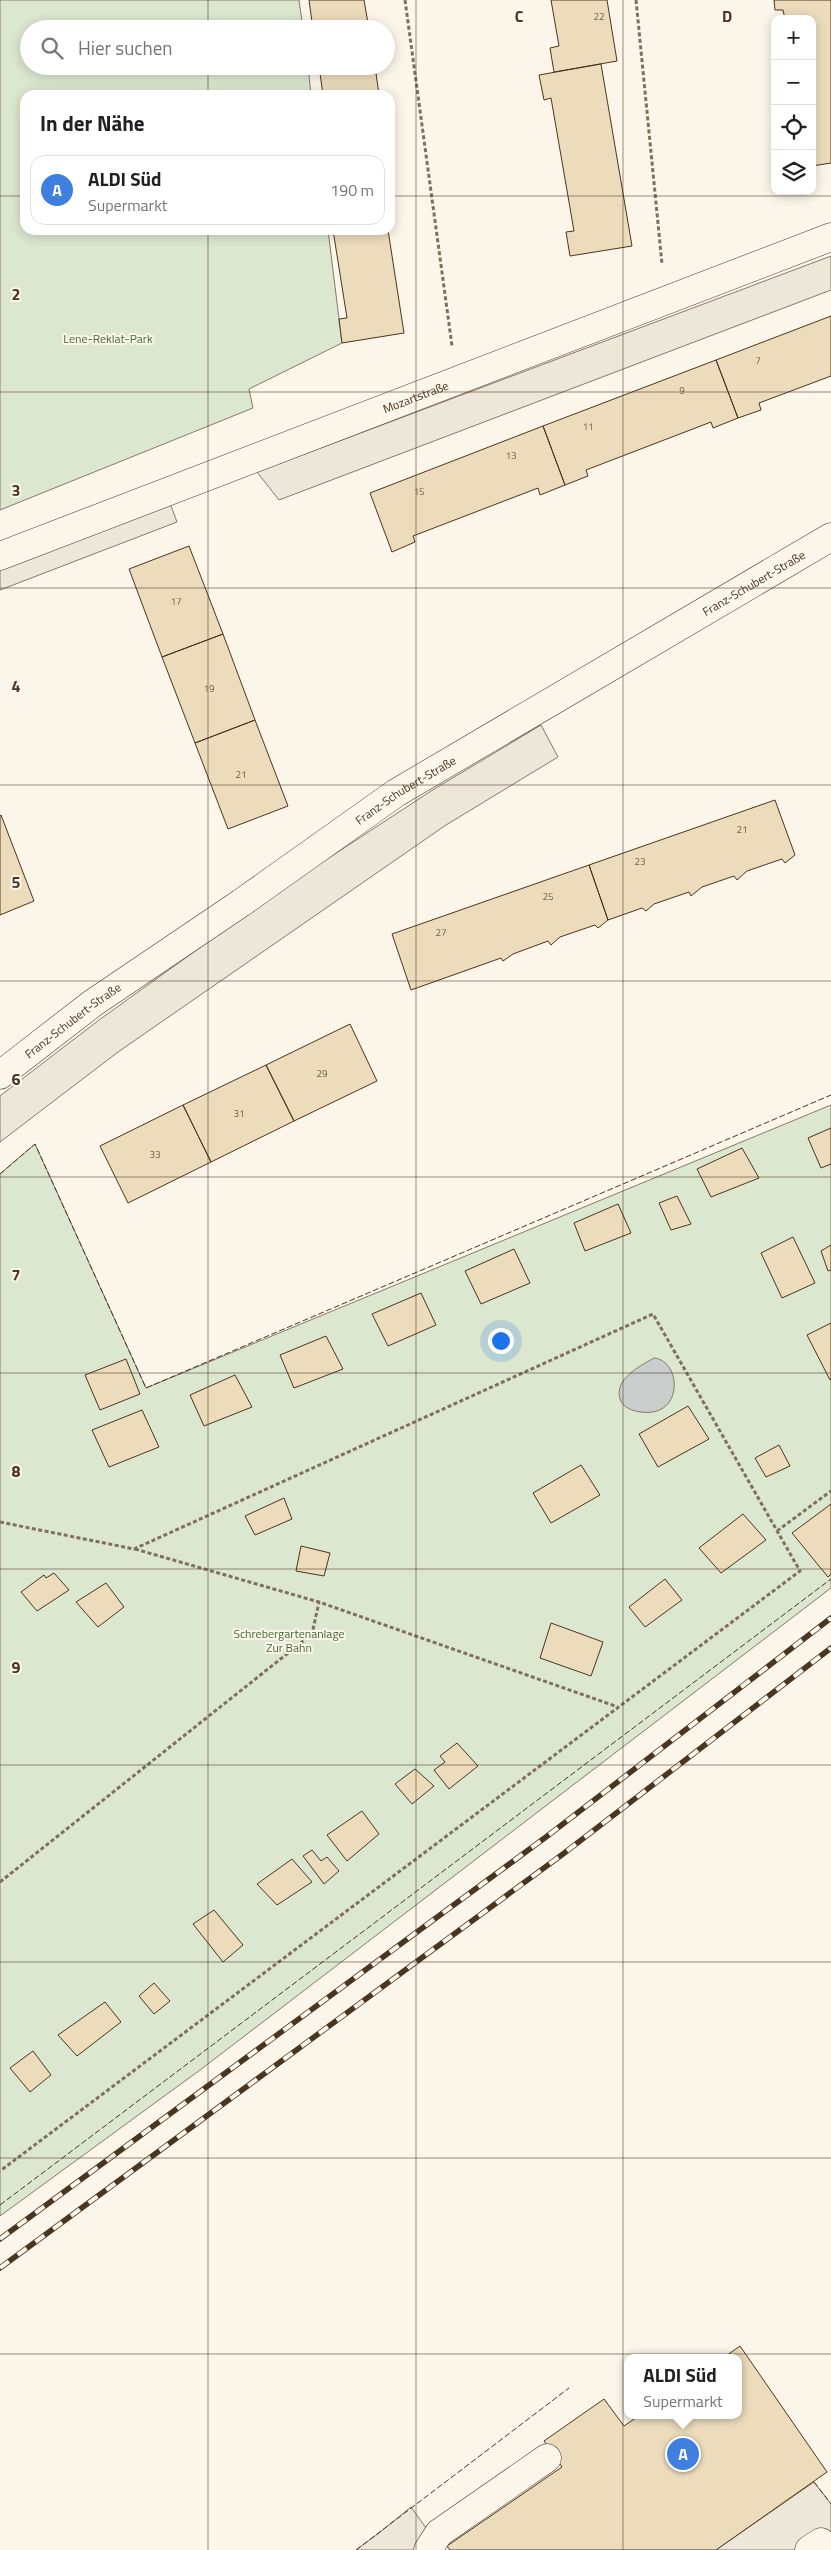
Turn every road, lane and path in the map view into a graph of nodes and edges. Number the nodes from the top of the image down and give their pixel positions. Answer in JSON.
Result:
{"nodes":[{"id":1,"x":405,"y":0,"type":"edge"},
{"id":2,"x":636,"y":0,"type":"edge"},
{"id":3,"x":831,"y":237,"type":"edge"},
{"id":4,"x":666,"y":302,"type":"junction"},
{"id":5,"x":456,"y":382,"type":"junction"},
{"id":6,"x":831,"y":537,"type":"edge"},
{"id":7,"x":0,"y":556,"type":"edge"},
{"id":8,"x":0,"y":1075,"type":"edge"},
{"id":9,"x":831,"y":1491,"type":"edge"},
{"id":10,"x":0,"y":1522,"type":"edge"},
{"id":11,"x":777,"y":1531,"type":"junction"},
{"id":12,"x":134,"y":1549,"type":"junction"},
{"id":13,"x":319,"y":1602,"type":"junction"},
{"id":14,"x":618,"y":1707,"type":"junction"},
{"id":15,"x":0,"y":1882,"type":"edge"},
{"id":16,"x":0,"y":2171,"type":"edge"},
{"id":17,"x":547,"y":2458,"type":"dead end"},
{"id":18,"x":428,"y":2550,"type":"edge"},
{"id":19,"x":809,"y":2550,"type":"edge"},
{"id":20,"x":827,"y":2550,"type":"edge"}],
"edges":[{"from":1,"to":5,"type":"path"},
{"from":2,"to":4,"type":"path"},
{"from":3,"to":4,"type":"street","name":"Mozartstraße"},
{"from":4,"to":5,"type":"street","name":"Mozartstraße"},
{"from":5,"to":7,"type":"street","name":"Mozartstraße"},
{"from":6,"to":8,"type":"street","name":"Franz-Schubert-Straße"},
{"from":9,"to":11,"type":"path"},
{"from":10,"to":12,"type":"path"},
{"from":11,"to":12,"type":"path"},
{"from":11,"to":14,"type":"path"},
{"from":12,"to":13,"type":"path"},
{"from":13,"to":14,"type":"path"},
{"from":13,"to":15,"type":"path"},
{"from":14,"to":16,"type":"path"},
{"from":17,"to":18,"type":"street"},
{"from":19,"to":20,"type":"street"}]}
